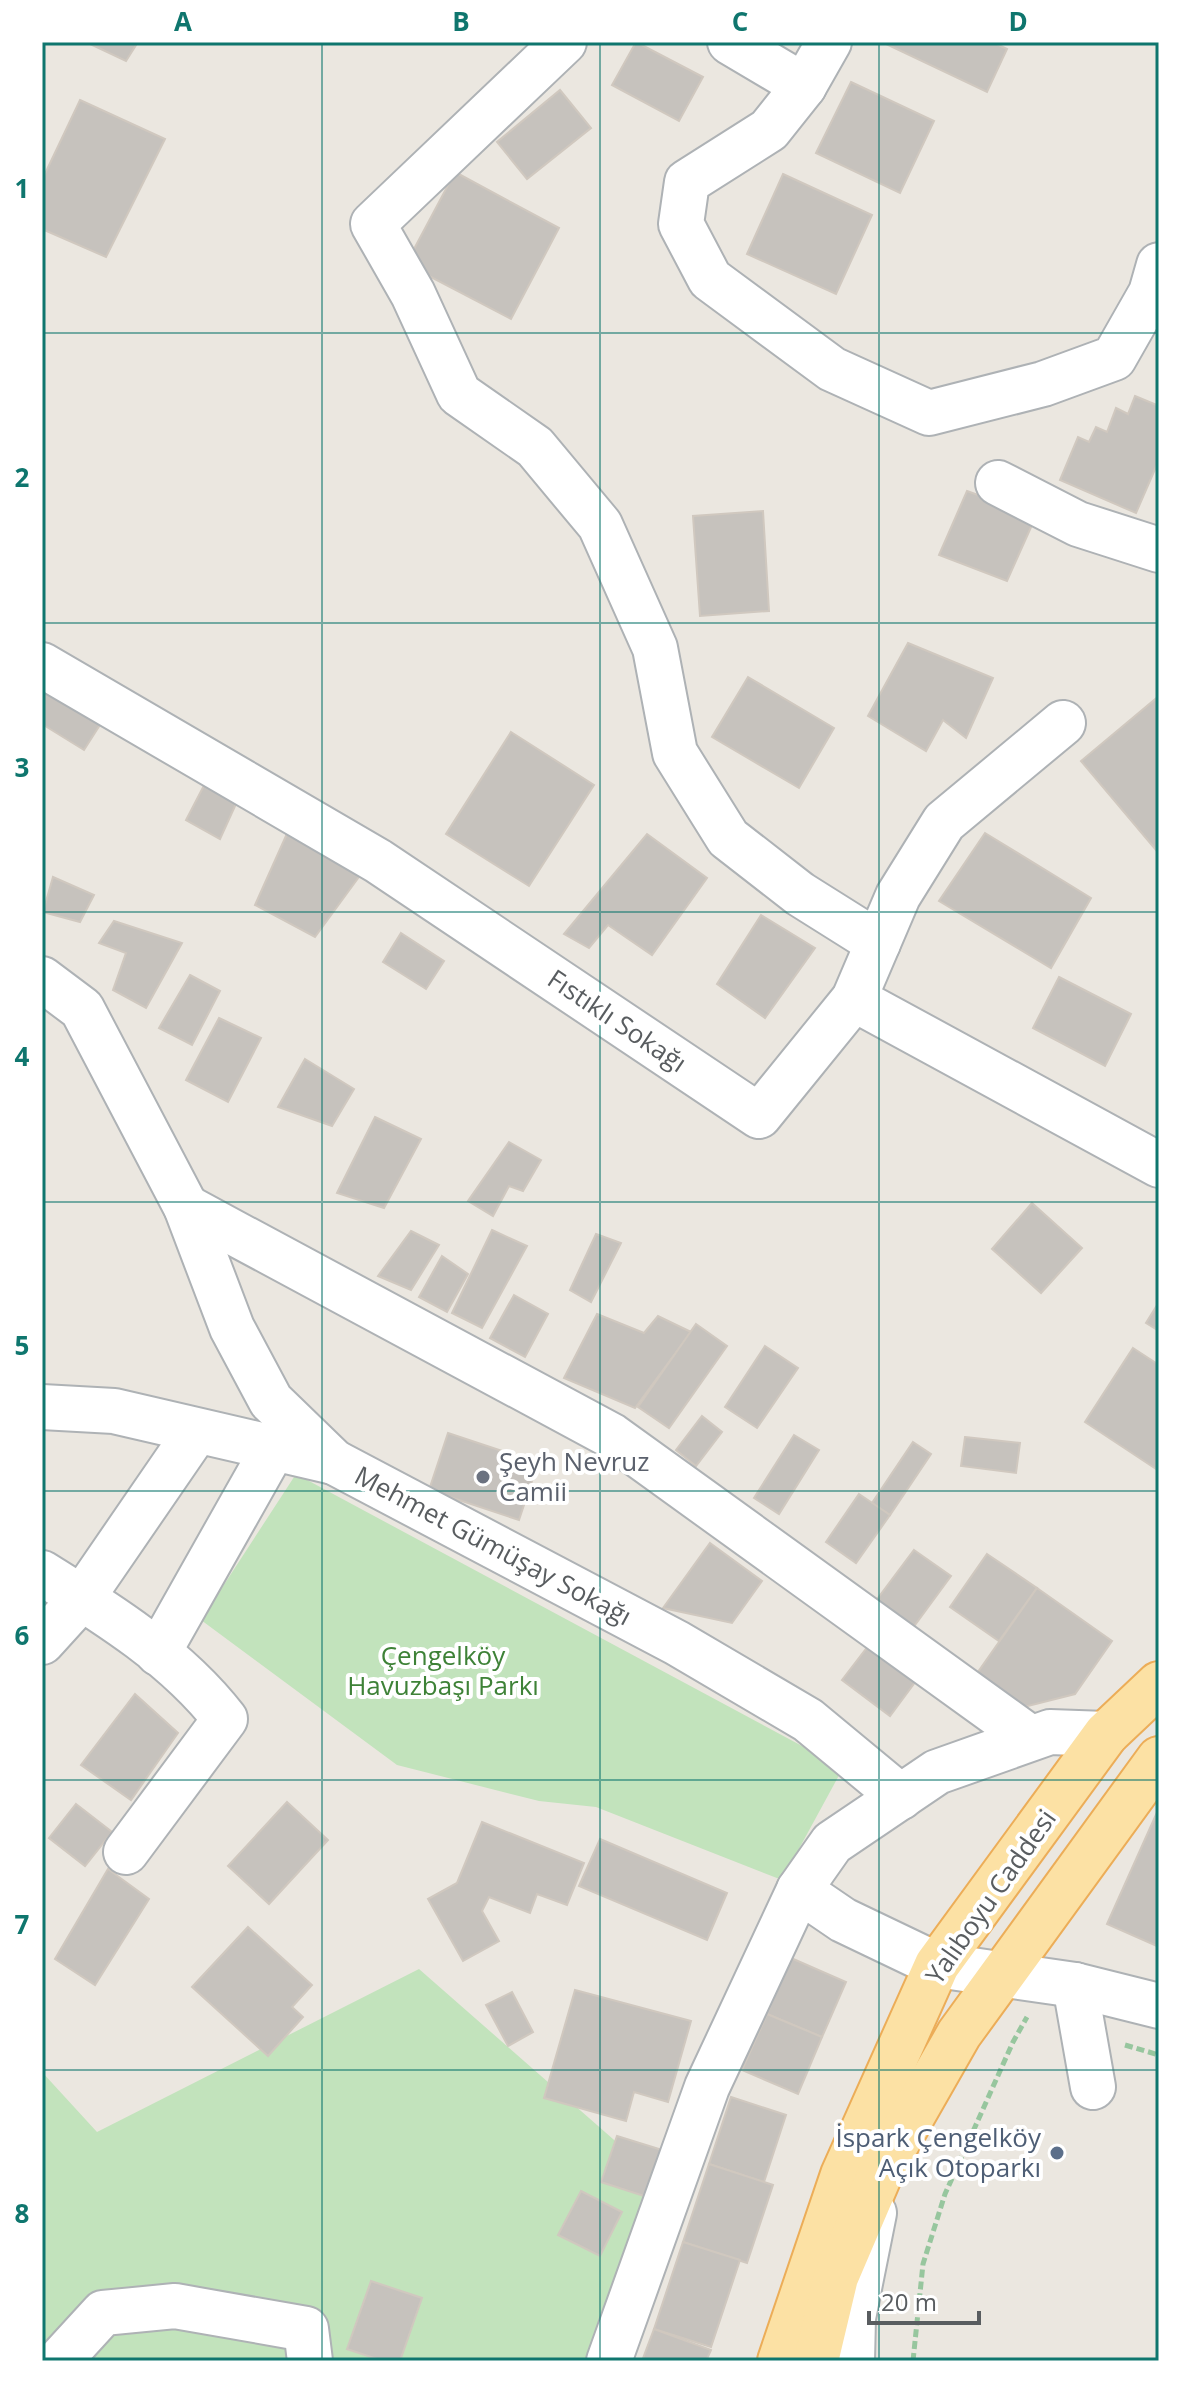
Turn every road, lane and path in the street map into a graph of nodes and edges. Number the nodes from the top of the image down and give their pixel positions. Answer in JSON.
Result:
{"nodes":[{"id":1,"x":564,"y":42,"type":"edge"},
{"id":2,"x":730,"y":42,"type":"edge"},
{"id":3,"x":829,"y":42,"type":"edge"},
{"id":4,"x":804,"y":86,"type":"junction"},
{"id":5,"x":1159,"y":265,"type":"edge"},
{"id":6,"x":998,"y":483,"type":"dead end"},
{"id":7,"x":1159,"y":550,"type":"edge"},
{"id":8,"x":42,"y":665,"type":"edge"},
{"id":9,"x":1063,"y":723,"type":"dead end"},
{"id":10,"x":878,"y":943,"type":"junction"},
{"id":11,"x":42,"y":979,"type":"edge"},
{"id":12,"x":854,"y":999,"type":"junction"},
{"id":13,"x":1159,"y":1165,"type":"edge"},
{"id":14,"x":186,"y":1207,"type":"junction"},
{"id":15,"x":42,"y":1407,"type":"edge"},
{"id":16,"x":196,"y":1432,"type":"junction"},
{"id":17,"x":272,"y":1451,"type":"junction"},
{"id":18,"x":334,"y":1462,"type":"junction"},
{"id":19,"x":42,"y":1573,"type":"edge"},
{"id":20,"x":82,"y":1598,"type":"junction"},
{"id":21,"x":42,"y":1642,"type":"edge"},
{"id":22,"x":158,"y":1653,"type":"junction"},
{"id":23,"x":1159,"y":1684,"type":"edge"},
{"id":24,"x":1106,"y":1734,"type":"junction"},
{"id":25,"x":1029,"y":1737,"type":"junction"},
{"id":26,"x":1159,"y":1759,"type":"edge"},
{"id":27,"x":901,"y":1797,"type":"junction"},
{"id":28,"x":126,"y":1852,"type":"dead end"},
{"id":29,"x":799,"y":1890,"type":"junction"},
{"id":30,"x":937,"y":1965,"type":"junction"},
{"id":31,"x":998,"y":1976,"type":"junction"},
{"id":32,"x":1075,"y":1985,"type":"junction"},
{"id":33,"x":1159,"y":2006,"type":"edge"},
{"id":34,"x":1084,"y":2033,"type":"junction"},
{"id":35,"x":1159,"y":2055,"type":"edge"},
{"id":36,"x":1093,"y":2087,"type":"dead end"},
{"id":37,"x":883,"y":2167,"type":"junction"},
{"id":38,"x":59,"y":2361,"type":"edge"},
{"id":39,"x":310,"y":2361,"type":"edge"},
{"id":40,"x":609,"y":2361,"type":"edge"},
{"id":41,"x":780,"y":2361,"type":"edge"},
{"id":42,"x":816,"y":2361,"type":"edge"},
{"id":43,"x":852,"y":2361,"type":"edge"},
{"id":44,"x":913,"y":2361,"type":"edge"}],
"edges":[{"from":1,"to":10,"type":"street"},
{"from":2,"to":4,"type":"street"},
{"from":3,"to":4,"type":"street"},
{"from":4,"to":5,"type":"street"},
{"from":6,"to":7,"type":"street"},
{"from":8,"to":12,"type":"street","name":"Fıstıklı Sokağı"},
{"from":9,"to":10,"type":"street","name":"Fıstıklı Sokağı"},
{"from":10,"to":12,"type":"street","name":"Fıstıklı Sokağı"},
{"from":11,"to":14,"type":"street","name":"Mehmet Gümüşay Sokağı"},
{"from":12,"to":13,"type":"street"},
{"from":14,"to":18,"type":"street","name":"Mehmet Gümüşay Sokağı"},
{"from":14,"to":25,"type":"street"},
{"from":15,"to":16,"type":"street"},
{"from":16,"to":17,"type":"street"},
{"from":16,"to":20,"type":"street"},
{"from":17,"to":18,"type":"street"},
{"from":17,"to":22,"type":"street"},
{"from":18,"to":27,"type":"street","name":"Mehmet Gümüşay Sokağı"},
{"from":19,"to":20,"type":"street"},
{"from":20,"to":21,"type":"street"},
{"from":20,"to":22,"type":"street"},
{"from":22,"to":28,"type":"street"},
{"from":23,"to":24,"type":"main road","name":"Yalıboyu Caddesi"},
{"from":24,"to":25,"type":"street"},
{"from":24,"to":30,"type":"main road","name":"Yalıboyu Caddesi"},
{"from":25,"to":27,"type":"street"},
{"from":26,"to":31,"type":"main road","name":"Yalıboyu Caddesi"},
{"from":27,"to":29,"type":"street"},
{"from":29,"to":30,"type":"street"},
{"from":29,"to":40,"type":"street"},
{"from":30,"to":31,"type":"street"},
{"from":30,"to":41,"type":"main road","name":"Yalıboyu Caddesi"},
{"from":31,"to":32,"type":"street"},
{"from":31,"to":37,"type":"main road","name":"Yalıboyu Caddesi"},
{"from":32,"to":33,"type":"street"},
{"from":32,"to":34,"type":"street"},
{"from":34,"to":35,"type":"path"},
{"from":34,"to":36,"type":"street"},
{"from":34,"to":44,"type":"path"},
{"from":37,"to":42,"type":"main road","name":"Yalıboyu Caddesi"},
{"from":37,"to":43,"type":"street"},
{"from":38,"to":39,"type":"street"}]}
